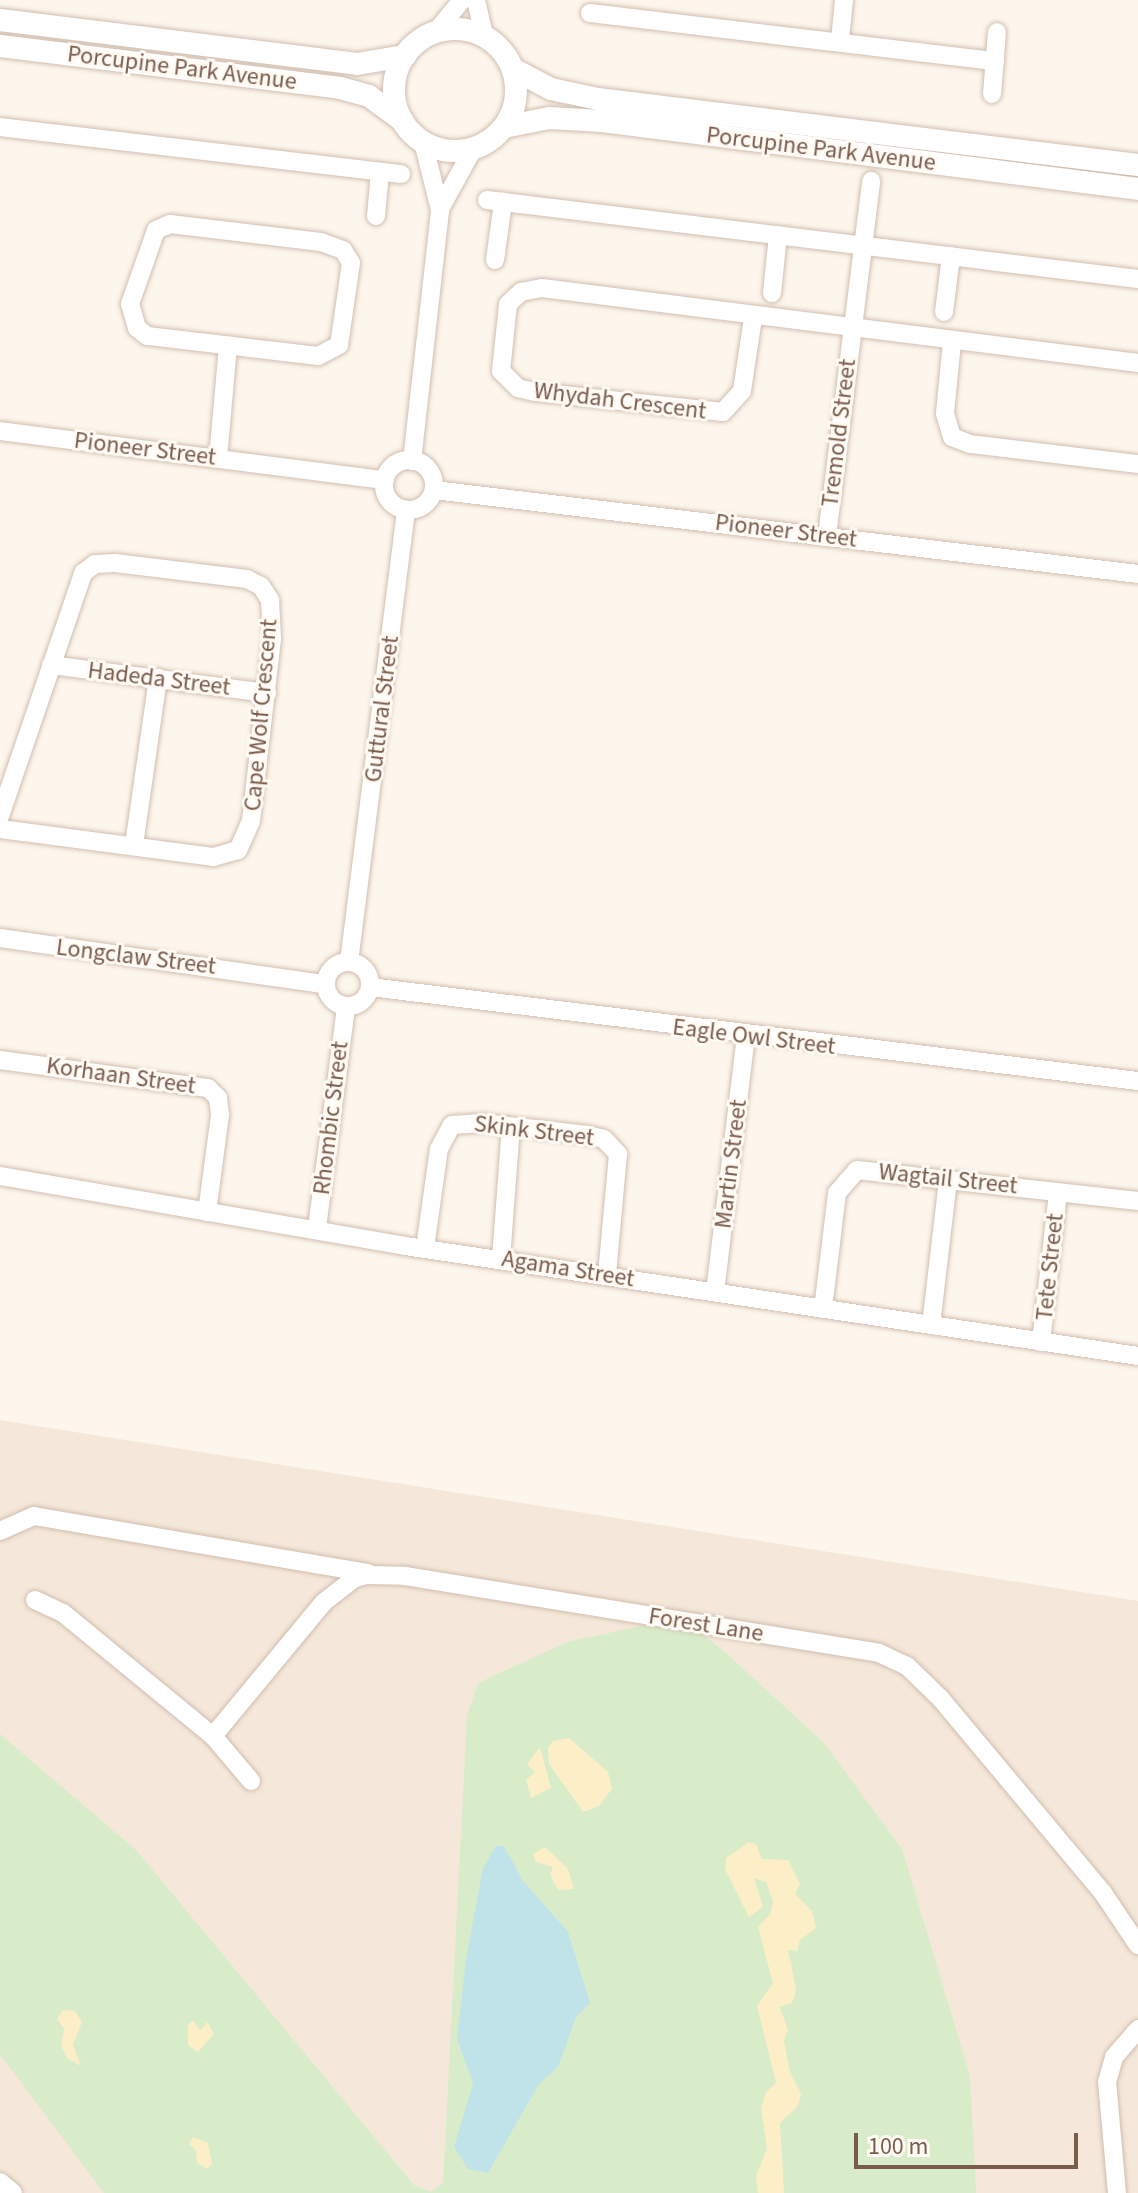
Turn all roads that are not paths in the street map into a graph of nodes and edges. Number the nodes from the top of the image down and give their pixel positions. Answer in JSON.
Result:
{"nodes":[{"id":1,"x":462,"y":0,"type":"edge"},
{"id":2,"x":476,"y":0,"type":"edge"},
{"id":3,"x":844,"y":0,"type":"edge"},
{"id":4,"x":590,"y":13,"type":"dead end"},
{"id":5,"x":0,"y":20,"type":"edge"},
{"id":6,"x":997,"y":32,"type":"dead end"},
{"id":7,"x":435,"y":33,"type":"junction"},
{"id":8,"x":484,"y":36,"type":"junction"},
{"id":9,"x":840,"y":40,"type":"junction"},
{"id":10,"x":0,"y":46,"type":"edge"},
{"id":11,"x":405,"y":56,"type":"junction"},
{"id":12,"x":995,"y":61,"type":"junction"},
{"id":13,"x":513,"y":69,"type":"junction"},
{"id":14,"x":992,"y":94,"type":"dead end"},
{"id":15,"x":403,"y":121,"type":"junction"},
{"id":16,"x":0,"y":127,"type":"edge"},
{"id":17,"x":504,"y":127,"type":"junction"},
{"id":18,"x":423,"y":142,"type":"junction"},
{"id":19,"x":473,"y":149,"type":"junction"},
{"id":20,"x":1138,"y":165,"type":"edge"},
{"id":21,"x":380,"y":172,"type":"junction"},
{"id":22,"x":401,"y":174,"type":"dead end"},
{"id":23,"x":871,"y":181,"type":"dead end"},
{"id":24,"x":1138,"y":189,"type":"edge"},
{"id":25,"x":440,"y":210,"type":"junction"},
{"id":26,"x":376,"y":216,"type":"dead end"},
{"id":27,"x":778,"y":235,"type":"junction"},
{"id":28,"x":863,"y":246,"type":"junction"},
{"id":29,"x":951,"y":256,"type":"junction"},
{"id":30,"x":495,"y":260,"type":"dead end"},
{"id":31,"x":1138,"y":279,"type":"edge"},
{"id":32,"x":772,"y":293,"type":"dead end"},
{"id":33,"x":944,"y":312,"type":"dead end"},
{"id":34,"x":753,"y":318,"type":"junction"},
{"id":35,"x":852,"y":330,"type":"junction"},
{"id":36,"x":952,"y":342,"type":"junction"},
{"id":37,"x":228,"y":345,"type":"junction"},
{"id":38,"x":1138,"y":363,"type":"edge"},
{"id":39,"x":0,"y":431,"type":"edge"},
{"id":40,"x":218,"y":458,"type":"junction"},
{"id":41,"x":412,"y":461,"type":"junction"},
{"id":42,"x":1138,"y":464,"type":"edge"},
{"id":43,"x":385,"y":480,"type":"junction"},
{"id":44,"x":434,"y":490,"type":"junction"},
{"id":45,"x":406,"y":510,"type":"junction"},
{"id":46,"x":827,"y":536,"type":"junction"},
{"id":47,"x":1138,"y":574,"type":"edge"},
{"id":48,"x":51,"y":665,"type":"junction"},
{"id":49,"x":158,"y":678,"type":"junction"},
{"id":50,"x":267,"y":693,"type":"junction"},
{"id":51,"x":0,"y":816,"type":"edge"},
{"id":52,"x":0,"y":829,"type":"edge"},
{"id":53,"x":134,"y":845,"type":"junction"},
{"id":54,"x":0,"y":938,"type":"edge"},
{"id":55,"x":349,"y":962,"type":"junction"},
{"id":56,"x":325,"y":984,"type":"junction"},
{"id":57,"x":370,"y":987,"type":"junction"},
{"id":58,"x":346,"y":1007,"type":"junction"},
{"id":59,"x":746,"y":1036,"type":"junction"},
{"id":60,"x":0,"y":1060,"type":"edge"},
{"id":61,"x":1138,"y":1081,"type":"edge"},
{"id":62,"x":511,"y":1127,"type":"junction"},
{"id":63,"x":0,"y":1176,"type":"edge"},
{"id":64,"x":948,"y":1181,"type":"junction"},
{"id":65,"x":1058,"y":1193,"type":"junction"},
{"id":66,"x":1138,"y":1201,"type":"edge"},
{"id":67,"x":207,"y":1212,"type":"junction"},
{"id":68,"x":317,"y":1228,"type":"junction"},
{"id":69,"x":425,"y":1248,"type":"junction"},
{"id":70,"x":501,"y":1259,"type":"junction"},
{"id":71,"x":607,"y":1275,"type":"junction"},
{"id":72,"x":715,"y":1292,"type":"junction"},
{"id":73,"x":823,"y":1309,"type":"junction"},
{"id":74,"x":931,"y":1325,"type":"junction"},
{"id":75,"x":1041,"y":1342,"type":"junction"},
{"id":76,"x":1138,"y":1356,"type":"edge"},
{"id":77,"x":0,"y":1531,"type":"edge"},
{"id":78,"x":378,"y":1575,"type":"junction"},
{"id":79,"x":35,"y":1600,"type":"dead end"},
{"id":80,"x":213,"y":1736,"type":"junction"},
{"id":81,"x":251,"y":1781,"type":"dead end"},
{"id":82,"x":1138,"y":1945,"type":"edge"},
{"id":83,"x":1138,"y":2029,"type":"edge"},
{"id":84,"x":0,"y":2182,"type":"edge"},
{"id":85,"x":13,"y":2193,"type":"edge"},
{"id":86,"x":1117,"y":2193,"type":"edge"}],
"edges":[{"from":1,"to":7,"type":"street"},
{"from":2,"to":8,"type":"street"},
{"from":3,"to":9,"type":"street"},
{"from":4,"to":9,"type":"street"},
{"from":5,"to":11,"type":"street","name":"Porcupine Park Avenue"},
{"from":6,"to":12,"type":"street"},
{"from":7,"to":8,"type":"street"},
{"from":7,"to":11,"type":"street"},
{"from":8,"to":13,"type":"street"},
{"from":9,"to":12,"type":"street"},
{"from":10,"to":15,"type":"street","name":"Porcupine Park Avenue"},
{"from":11,"to":15,"type":"street"},
{"from":12,"to":14,"type":"street"},
{"from":13,"to":17,"type":"street"},
{"from":13,"to":20,"type":"street","name":"Porcupine Park Avenue"},
{"from":15,"to":18,"type":"street"},
{"from":16,"to":21,"type":"street"},
{"from":17,"to":19,"type":"street"},
{"from":17,"to":24,"type":"street","name":"Porcupine Park Avenue"},
{"from":18,"to":19,"type":"street"},
{"from":18,"to":25,"type":"street"},
{"from":19,"to":25,"type":"street"},
{"from":21,"to":22,"type":"street"},
{"from":21,"to":26,"type":"street"},
{"from":23,"to":28,"type":"street","name":"Tremold Street"},
{"from":25,"to":41,"type":"street"},
{"from":27,"to":28,"type":"street"},
{"from":27,"to":30,"type":"street"},
{"from":27,"to":32,"type":"street"},
{"from":28,"to":29,"type":"street"},
{"from":28,"to":35,"type":"street","name":"Tremold Street"},
{"from":29,"to":31,"type":"street"},
{"from":29,"to":33,"type":"street"},
{"from":34,"to":34,"type":"street","name":"Whydah Crescent"},
{"from":34,"to":35,"type":"street","name":"Whydah Crescent"},
{"from":35,"to":36,"type":"street","name":"Whydah Crescent"},
{"from":35,"to":46,"type":"street","name":"Tremold Street"},
{"from":36,"to":38,"type":"street","name":"Whydah Crescent"},
{"from":36,"to":42,"type":"street"},
{"from":37,"to":37,"type":"street"},
{"from":37,"to":40,"type":"street"},
{"from":39,"to":40,"type":"street","name":"Pioneer Street"},
{"from":40,"to":43,"type":"street","name":"Pioneer Street"},
{"from":41,"to":43,"type":"street"},
{"from":41,"to":44,"type":"street"},
{"from":43,"to":45,"type":"street"},
{"from":44,"to":45,"type":"street"},
{"from":44,"to":46,"type":"street","name":"Pioneer Street"},
{"from":45,"to":55,"type":"street","name":"Guttural Street"},
{"from":46,"to":47,"type":"street","name":"Pioneer Street"},
{"from":48,"to":49,"type":"street","name":"Hadeda Street"},
{"from":48,"to":50,"type":"street","name":"Cape Wolf Crescent"},
{"from":48,"to":51,"type":"street","name":"Cape Wolf Crescent"},
{"from":49,"to":50,"type":"street","name":"Hadeda Street"},
{"from":49,"to":53,"type":"street"},
{"from":50,"to":53,"type":"street","name":"Cape Wolf Crescent"},
{"from":52,"to":53,"type":"street","name":"Cape Wolf Crescent"},
{"from":54,"to":56,"type":"street","name":"Longclaw Street"},
{"from":55,"to":56,"type":"street"},
{"from":55,"to":57,"type":"street"},
{"from":56,"to":58,"type":"street"},
{"from":57,"to":58,"type":"street"},
{"from":57,"to":59,"type":"street","name":"Eagle Owl Street"},
{"from":58,"to":68,"type":"street","name":"Rhombic Street"},
{"from":59,"to":61,"type":"street","name":"Eagle Owl Street"},
{"from":59,"to":72,"type":"street","name":"Martin Street"},
{"from":60,"to":67,"type":"street","name":"Korhaan Street"},
{"from":62,"to":69,"type":"street","name":"Skink Street"},
{"from":62,"to":70,"type":"street"},
{"from":62,"to":71,"type":"street","name":"Skink Street"},
{"from":63,"to":67,"type":"street","name":"Agama Street"},
{"from":64,"to":65,"type":"street","name":"Wagtail Street"},
{"from":64,"to":73,"type":"street","name":"Wagtail Street"},
{"from":64,"to":74,"type":"street"},
{"from":65,"to":66,"type":"street","name":"Wagtail Street"},
{"from":65,"to":75,"type":"street","name":"Tete Street"},
{"from":67,"to":68,"type":"street","name":"Agama Street"},
{"from":68,"to":69,"type":"street","name":"Agama Street"},
{"from":69,"to":70,"type":"street","name":"Agama Street"},
{"from":70,"to":71,"type":"street","name":"Agama Street"},
{"from":71,"to":72,"type":"street","name":"Agama Street"},
{"from":72,"to":73,"type":"street","name":"Agama Street"},
{"from":73,"to":74,"type":"street","name":"Agama Street"},
{"from":74,"to":75,"type":"street","name":"Agama Street"},
{"from":75,"to":76,"type":"street","name":"Agama Street"},
{"from":77,"to":78,"type":"street"},
{"from":78,"to":80,"type":"street","name":"Forest Lane"},
{"from":78,"to":82,"type":"street","name":"Forest Lane"},
{"from":79,"to":80,"type":"street"},
{"from":80,"to":81,"type":"street"},
{"from":83,"to":86,"type":"street"},
{"from":84,"to":85,"type":"street"}]}
